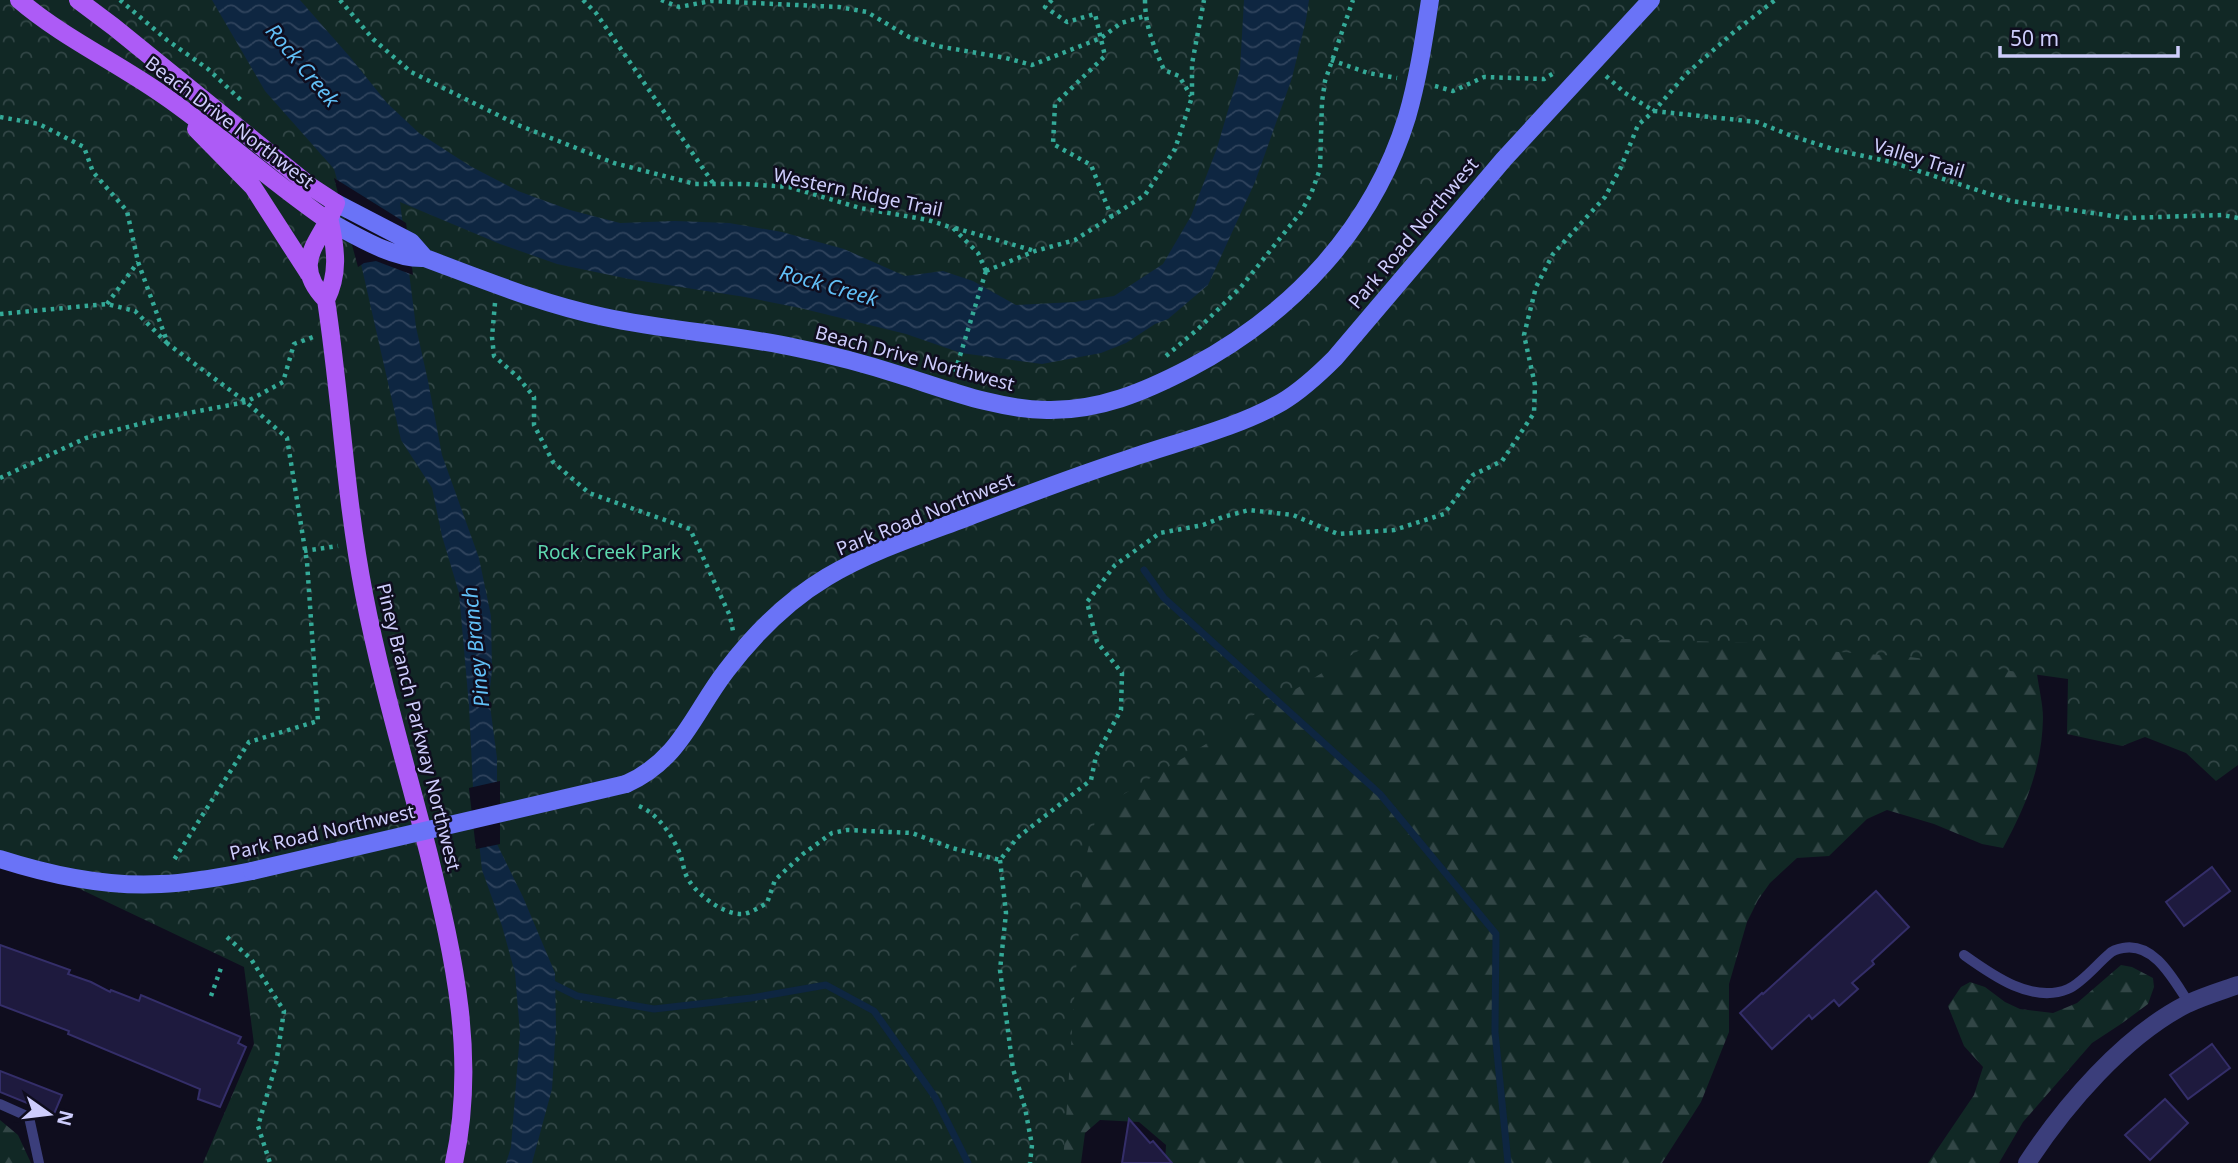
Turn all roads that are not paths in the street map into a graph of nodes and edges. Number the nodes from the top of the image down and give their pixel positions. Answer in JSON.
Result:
{"nodes":[{"id":1,"x":19,"y":0,"type":"edge"},
{"id":2,"x":78,"y":0,"type":"edge"},
{"id":3,"x":86,"y":0,"type":"edge"},
{"id":4,"x":1430,"y":0,"type":"edge"},
{"id":5,"x":1651,"y":0,"type":"edge"},
{"id":6,"x":114,"y":27,"type":"junction"},
{"id":7,"x":162,"y":94,"type":"junction"},
{"id":8,"x":339,"y":205,"type":"junction"},
{"id":9,"x":330,"y":222,"type":"junction"},
{"id":10,"x":425,"y":258,"type":"junction"},
{"id":11,"x":309,"y":274,"type":"junction"},
{"id":12,"x":326,"y":300,"type":"junction"},
{"id":13,"x":0,"y":859,"type":"edge"},
{"id":14,"x":1964,"y":955,"type":"dead end"},
{"id":15,"x":2238,"y":985,"type":"edge"},
{"id":16,"x":2189,"y":1003,"type":"junction"},
{"id":17,"x":0,"y":1104,"type":"edge"},
{"id":18,"x":39,"y":1163,"type":"edge"},
{"id":19,"x":454,"y":1163,"type":"edge"},
{"id":20,"x":2027,"y":1163,"type":"edge"}],
"edges":[{"from":1,"to":7,"type":"main road","name":"Beach Drive Northwest"},
{"from":2,"to":6,"type":"main road","name":"Beach Drive Northwest"},
{"from":3,"to":6,"type":"main road"},
{"from":4,"to":10,"type":"street","name":"Beach Drive Northwest"},
{"from":5,"to":13,"type":"street","name":"Park Road Northwest","bridge":true},
{"from":6,"to":8,"type":"main road","name":"Beach Drive Northwest"},
{"from":7,"to":9,"type":"main road","name":"Beach Drive Northwest"},
{"from":7,"to":11,"type":"main road"},
{"from":8,"to":9,"type":"main road","name":"Piney Branch Parkway Northwest"},
{"from":8,"to":10,"type":"street","name":"Beach Drive Northwest"},
{"from":9,"to":10,"type":"street","name":"Beach Drive Northwest"},
{"from":9,"to":11,"type":"main road","name":"Piney Branch Parkway Northwest"},
{"from":9,"to":12,"type":"main road","name":"Piney Branch Parkway Northwest"},
{"from":11,"to":12,"type":"main road","name":"Piney Branch Parkway Northwest"},
{"from":12,"to":19,"type":"main road","name":"Piney Branch Parkway Northwest"},
{"from":14,"to":16,"type":"lane"},
{"from":15,"to":16,"type":"street"},
{"from":16,"to":20,"type":"street"},
{"from":17,"to":18,"type":"lane"}]}
